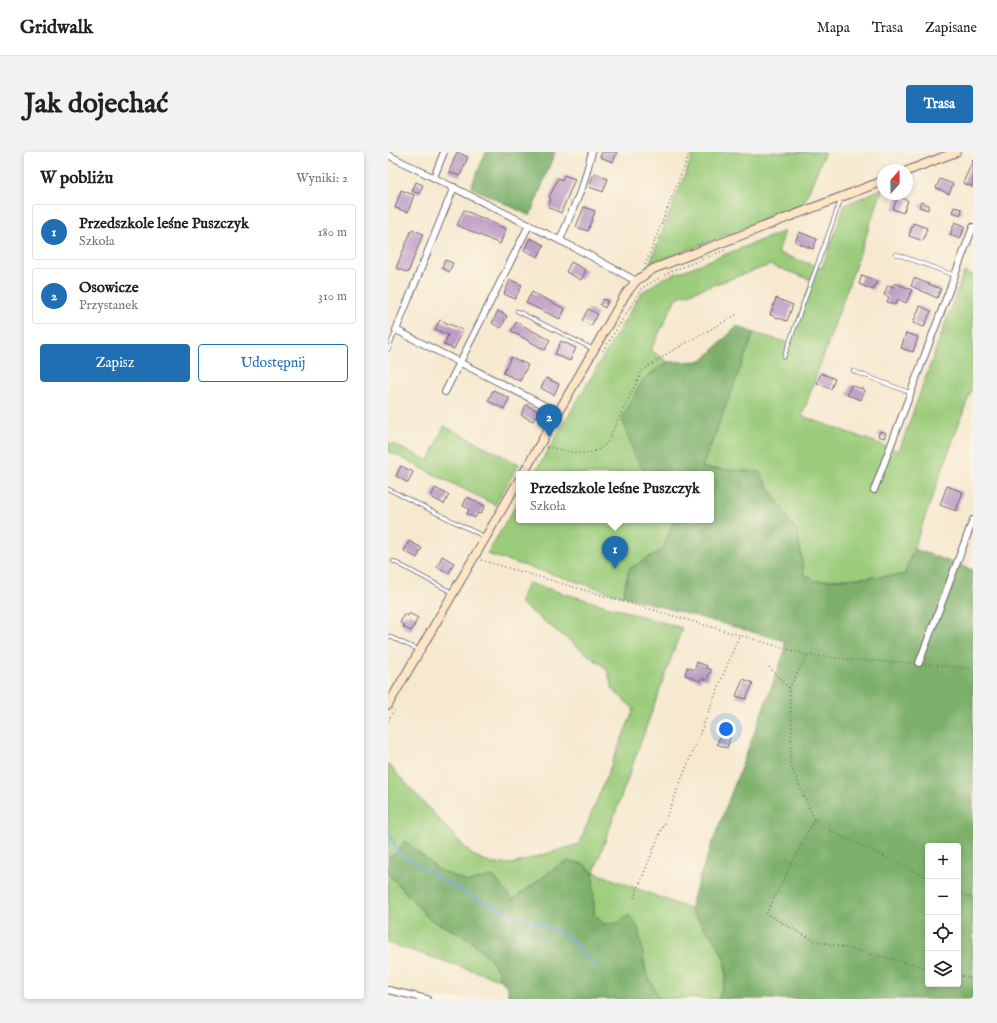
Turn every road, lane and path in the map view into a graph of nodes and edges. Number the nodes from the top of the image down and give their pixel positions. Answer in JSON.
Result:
{"nodes":[{"id":1,"x":444,"y":152,"type":"edge"},
{"id":2,"x":592,"y":152,"type":"edge"},
{"id":3,"x":690,"y":152,"type":"edge"},
{"id":4,"x":956,"y":152,"type":"edge"},
{"id":5,"x":388,"y":155,"type":"edge"},
{"id":6,"x":913,"y":169,"type":"edge"},
{"id":7,"x":434,"y":177,"type":"junction"},
{"id":8,"x":877,"y":183,"type":"edge"},
{"id":9,"x":454,"y":187,"type":"junction"},
{"id":10,"x":841,"y":197,"type":"junction"},
{"id":11,"x":530,"y":225,"type":"junction"},
{"id":12,"x":973,"y":227,"type":"edge"},
{"id":13,"x":560,"y":240,"type":"junction"},
{"id":14,"x":729,"y":249,"type":"dead end"},
{"id":15,"x":896,"y":254,"type":"dead end"},
{"id":16,"x":644,"y":276,"type":"junction"},
{"id":17,"x":955,"y":276,"type":"junction"},
{"id":18,"x":636,"y":282,"type":"junction"},
{"id":19,"x":517,"y":312,"type":"dead end"},
{"id":20,"x":738,"y":314,"type":"dead end"},
{"id":21,"x":396,"y":330,"type":"junction"},
{"id":22,"x":388,"y":337,"type":"edge"},
{"id":23,"x":392,"y":340,"type":"junction"},
{"id":24,"x":388,"y":350,"type":"edge"},
{"id":25,"x":597,"y":352,"type":"junction"},
{"id":26,"x":784,"y":357,"type":"dead end"},
{"id":27,"x":460,"y":363,"type":"junction"},
{"id":28,"x":853,"y":371,"type":"dead end"},
{"id":29,"x":445,"y":392,"type":"dead end"},
{"id":30,"x":911,"y":393,"type":"junction"},
{"id":31,"x":559,"y":413,"type":"junction"},
{"id":32,"x":544,"y":446,"type":"junction"},
{"id":33,"x":544,"y":453,"type":"dead end"},
{"id":34,"x":525,"y":471,"type":"edge"},
{"id":35,"x":516,"y":485,"type":"edge"},
{"id":36,"x":388,"y":489,"type":"edge"},
{"id":37,"x":874,"y":490,"type":"dead end"},
{"id":38,"x":973,"y":520,"type":"edge"},
{"id":39,"x":486,"y":537,"type":"junction"},
{"id":40,"x":473,"y":558,"type":"junction"},
{"id":41,"x":393,"y":560,"type":"dead end"},
{"id":42,"x":453,"y":593,"type":"junction"},
{"id":43,"x":388,"y":636,"type":"edge"},
{"id":44,"x":740,"y":636,"type":"junction"},
{"id":45,"x":420,"y":650,"type":"junction"},
{"id":46,"x":808,"y":655,"type":"junction"},
{"id":47,"x":919,"y":663,"type":"junction"},
{"id":48,"x":769,"y":667,"type":"dead end"},
{"id":49,"x":973,"y":669,"type":"edge"},
{"id":50,"x":789,"y":688,"type":"junction"},
{"id":51,"x":388,"y":705,"type":"edge"},
{"id":52,"x":814,"y":819,"type":"junction"},
{"id":53,"x":925,"y":877,"type":"edge"},
{"id":54,"x":961,"y":893,"type":"edge"},
{"id":55,"x":634,"y":898,"type":"dead end"},
{"id":56,"x":973,"y":899,"type":"edge"},
{"id":57,"x":925,"y":967,"type":"edge"},
{"id":58,"x":961,"y":976,"type":"edge"},
{"id":59,"x":973,"y":979,"type":"edge"},
{"id":60,"x":388,"y":990,"type":"edge"},
{"id":61,"x":427,"y":999,"type":"edge"}],
"edges":[{"from":1,"to":7,"type":"street"},
{"from":2,"to":13,"type":"street"},
{"from":3,"to":16,"type":"path"},
{"from":4,"to":6,"type":"street"},
{"from":5,"to":7,"type":"street"},
{"from":7,"to":9,"type":"street"},
{"from":8,"to":10,"type":"street"},
{"from":9,"to":11,"type":"street"},
{"from":9,"to":21,"type":"street"},
{"from":10,"to":16,"type":"street"},
{"from":10,"to":26,"type":"lane"},
{"from":11,"to":13,"type":"street"},
{"from":11,"to":27,"type":"street"},
{"from":12,"to":17,"type":"street"},
{"from":13,"to":18,"type":"street"},
{"from":14,"to":25,"type":"path"},
{"from":15,"to":17,"type":"lane"},
{"from":16,"to":18,"type":"street"},
{"from":17,"to":30,"type":"street"},
{"from":18,"to":25,"type":"street"},
{"from":19,"to":25,"type":"lane"},
{"from":20,"to":32,"type":"path"},
{"from":21,"to":23,"type":"lane"},
{"from":21,"to":27,"type":"street"},
{"from":22,"to":23,"type":"lane"},
{"from":23,"to":24,"type":"lane"},
{"from":25,"to":31,"type":"street"},
{"from":27,"to":29,"type":"street"},
{"from":27,"to":31,"type":"street"},
{"from":28,"to":30,"type":"lane"},
{"from":30,"to":37,"type":"street"},
{"from":31,"to":32,"type":"street"},
{"from":32,"to":33,"type":"path"},
{"from":32,"to":34,"type":"street"},
{"from":35,"to":39,"type":"street"},
{"from":36,"to":39,"type":"lane"},
{"from":38,"to":47,"type":"street"},
{"from":39,"to":40,"type":"street"},
{"from":40,"to":42,"type":"street"},
{"from":40,"to":44,"type":"path"},
{"from":41,"to":42,"type":"lane"},
{"from":42,"to":45,"type":"street"},
{"from":43,"to":45,"type":"lane"},
{"from":44,"to":46,"type":"path"},
{"from":44,"to":55,"type":"path"},
{"from":45,"to":51,"type":"street"},
{"from":46,"to":47,"type":"path"},
{"from":46,"to":50,"type":"path"},
{"from":47,"to":49,"type":"path"},
{"from":48,"to":50,"type":"path"},
{"from":50,"to":52,"type":"path"},
{"from":52,"to":53,"type":"path"},
{"from":52,"to":57,"type":"path"},
{"from":54,"to":56,"type":"path"},
{"from":58,"to":59,"type":"path"},
{"from":60,"to":61,"type":"street"}]}
